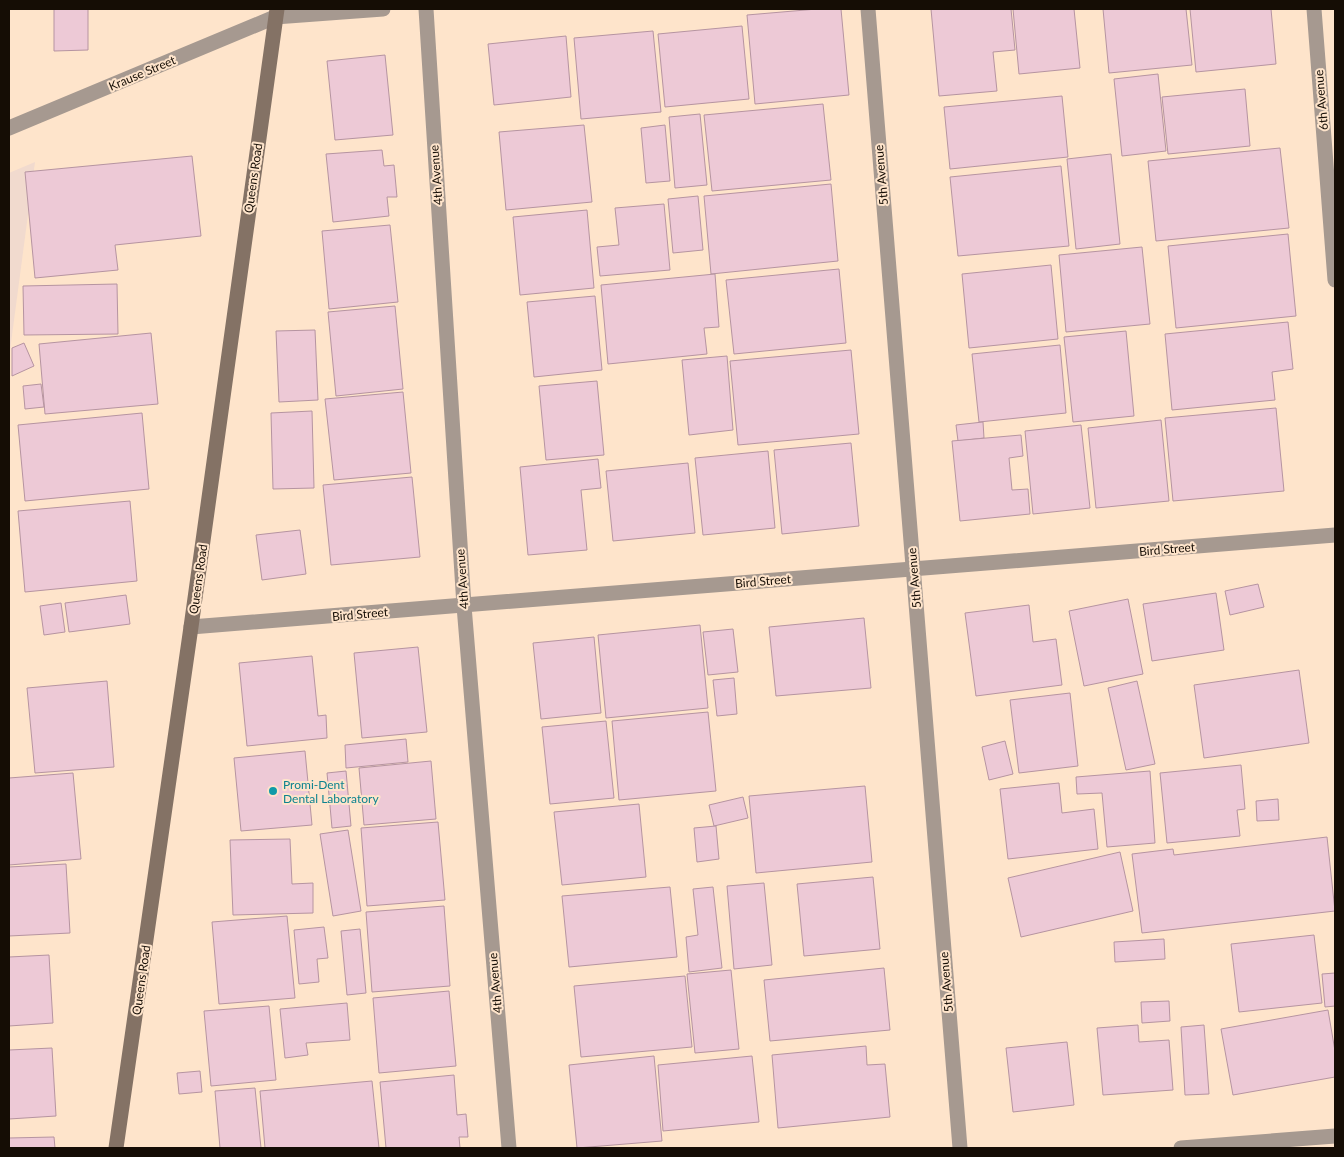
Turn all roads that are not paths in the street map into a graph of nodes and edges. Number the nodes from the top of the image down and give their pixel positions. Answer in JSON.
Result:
{"nodes":[{"id":1,"x":383,"y":9,"type":"edge"},
{"id":2,"x":426,"y":9,"type":"edge"},
{"id":3,"x":868,"y":9,"type":"edge"},
{"id":4,"x":1314,"y":9,"type":"edge"},
{"id":5,"x":276,"y":13,"type":"edge"},
{"id":6,"x":9,"y":128,"type":"edge"},
{"id":7,"x":1335,"y":280,"type":"edge"},
{"id":8,"x":1335,"y":536,"type":"edge"},
{"id":9,"x":913,"y":569,"type":"junction"},
{"id":10,"x":464,"y":606,"type":"junction"},
{"id":11,"x":191,"y":627,"type":"junction"},
{"id":12,"x":1335,"y":1136,"type":"edge"},
{"id":13,"x":116,"y":1148,"type":"edge"},
{"id":14,"x":509,"y":1148,"type":"edge"},
{"id":15,"x":960,"y":1148,"type":"edge"},
{"id":16,"x":1181,"y":1148,"type":"edge"}],
"edges":[{"from":1,"to":5,"type":"street","name":"Krause Street"},
{"from":2,"to":10,"type":"street","name":"4th Avenue"},
{"from":3,"to":9,"type":"street","name":"5th Avenue"},
{"from":4,"to":7,"type":"street","name":"6th Avenue"},
{"from":5,"to":6,"type":"street","name":"Krause Street"},
{"from":5,"to":11,"type":"street","name":"Queens Road"},
{"from":8,"to":9,"type":"street","name":"Bird Street"},
{"from":9,"to":10,"type":"street","name":"Bird Street"},
{"from":9,"to":15,"type":"street","name":"5th Avenue"},
{"from":10,"to":11,"type":"street","name":"Bird Street"},
{"from":10,"to":14,"type":"street","name":"4th Avenue"},
{"from":11,"to":13,"type":"street","name":"Queens Road"},
{"from":12,"to":16,"type":"street"}]}
